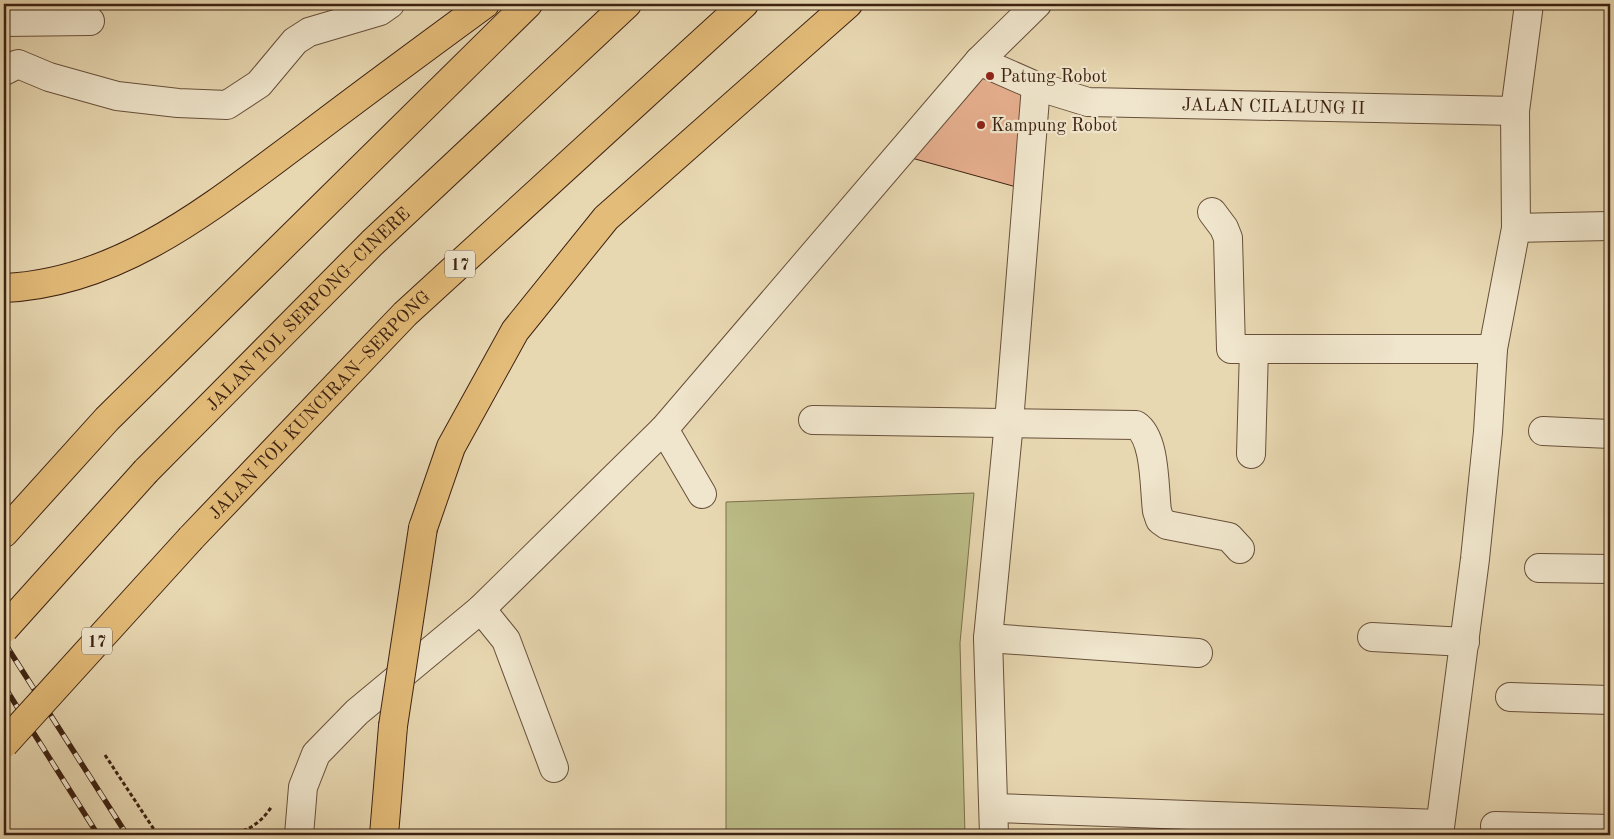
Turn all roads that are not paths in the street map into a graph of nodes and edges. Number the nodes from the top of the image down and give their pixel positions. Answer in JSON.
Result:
{"nodes":[{"id":1,"x":390,"y":4,"type":"edge"},
{"id":2,"x":485,"y":4,"type":"edge"},
{"id":3,"x":528,"y":4,"type":"edge"},
{"id":4,"x":627,"y":4,"type":"edge"},
{"id":5,"x":744,"y":4,"type":"edge"},
{"id":6,"x":848,"y":4,"type":"edge"},
{"id":7,"x":1037,"y":4,"type":"edge"},
{"id":8,"x":1529,"y":4,"type":"edge"},
{"id":9,"x":90,"y":21,"type":"dead end"},
{"id":10,"x":4,"y":22,"type":"edge"},
{"id":11,"x":979,"y":61,"type":"junction"},
{"id":12,"x":4,"y":71,"type":"edge"},
{"id":13,"x":1036,"y":86,"type":"junction"},
{"id":14,"x":1515,"y":111,"type":"junction"},
{"id":15,"x":1212,"y":212,"type":"dead end"},
{"id":16,"x":1610,"y":226,"type":"edge"},
{"id":17,"x":1516,"y":228,"type":"junction"},
{"id":18,"x":4,"y":288,"type":"edge"},
{"id":19,"x":1254,"y":349,"type":"junction"},
{"id":20,"x":1493,"y":349,"type":"junction"},
{"id":21,"x":813,"y":420,"type":"dead end"},
{"id":22,"x":1009,"y":422,"type":"junction"},
{"id":23,"x":664,"y":429,"type":"junction"},
{"id":24,"x":1543,"y":431,"type":"dead end"},
{"id":25,"x":1610,"y":434,"type":"edge"},
{"id":26,"x":1251,"y":454,"type":"dead end"},
{"id":27,"x":702,"y":494,"type":"dead end"},
{"id":28,"x":4,"y":532,"type":"edge"},
{"id":29,"x":1240,"y":549,"type":"dead end"},
{"id":30,"x":1539,"y":568,"type":"dead end"},
{"id":31,"x":1610,"y":569,"type":"edge"},
{"id":32,"x":481,"y":609,"type":"junction"},
{"id":33,"x":4,"y":629,"type":"edge"},
{"id":34,"x":1372,"y":637,"type":"dead end"},
{"id":35,"x":988,"y":638,"type":"junction"},
{"id":36,"x":1465,"y":642,"type":"junction"},
{"id":37,"x":1198,"y":653,"type":"dead end"},
{"id":38,"x":1510,"y":697,"type":"dead end"},
{"id":39,"x":1610,"y":700,"type":"edge"},
{"id":40,"x":25,"y":720,"type":"junction"},
{"id":41,"x":4,"y":744,"type":"edge"},
{"id":42,"x":4,"y":752,"type":"edge"},
{"id":43,"x":554,"y":768,"type":"dead end"},
{"id":44,"x":994,"y":808,"type":"junction"},
{"id":45,"x":1495,"y":826,"type":"dead end"},
{"id":46,"x":1610,"y":829,"type":"edge"},
{"id":47,"x":1440,"y":830,"type":"edge"},
{"id":48,"x":299,"y":835,"type":"edge"},
{"id":49,"x":384,"y":835,"type":"edge"},
{"id":50,"x":994,"y":835,"type":"edge"}],
"edges":[{"from":1,"to":12,"type":"street"},
{"from":2,"to":18,"type":"highway"},
{"from":3,"to":28,"type":"highway"},
{"from":4,"to":33,"type":"highway","name":"JALAN TOL SERPONG–CINERE","bridge":true},
{"from":5,"to":40,"type":"highway","name":"JALAN TOL KUNCIRAN–SERPONG","number":"17","bridge":true},
{"from":6,"to":49,"type":"highway","bridge":true},
{"from":7,"to":11,"type":"street"},
{"from":8,"to":14,"type":"street"},
{"from":9,"to":10,"type":"street"},
{"from":11,"to":13,"type":"street","name":"JALAN CILALUNG II"},
{"from":11,"to":23,"type":"street"},
{"from":13,"to":14,"type":"street","name":"JALAN CILALUNG II"},
{"from":13,"to":22,"type":"street"},
{"from":14,"to":17,"type":"street"},
{"from":15,"to":19,"type":"street"},
{"from":16,"to":17,"type":"street"},
{"from":17,"to":20,"type":"street"},
{"from":19,"to":20,"type":"street"},
{"from":19,"to":26,"type":"street"},
{"from":20,"to":36,"type":"street"},
{"from":21,"to":22,"type":"street"},
{"from":22,"to":29,"type":"street"},
{"from":22,"to":35,"type":"street"},
{"from":23,"to":27,"type":"street"},
{"from":23,"to":32,"type":"street"},
{"from":24,"to":25,"type":"street"},
{"from":30,"to":31,"type":"street"},
{"from":32,"to":43,"type":"street"},
{"from":32,"to":48,"type":"street"},
{"from":34,"to":36,"type":"street"},
{"from":35,"to":37,"type":"street"},
{"from":35,"to":44,"type":"street"},
{"from":36,"to":47,"type":"street"},
{"from":38,"to":39,"type":"street"},
{"from":40,"to":41,"type":"highway","name":"JALAN TOL KUNCIRAN–SERPONG","number":"17","bridge":true},
{"from":40,"to":42,"type":"highway","bridge":true},
{"from":44,"to":47,"type":"street"},
{"from":44,"to":50,"type":"street"},
{"from":45,"to":46,"type":"street"}]}
